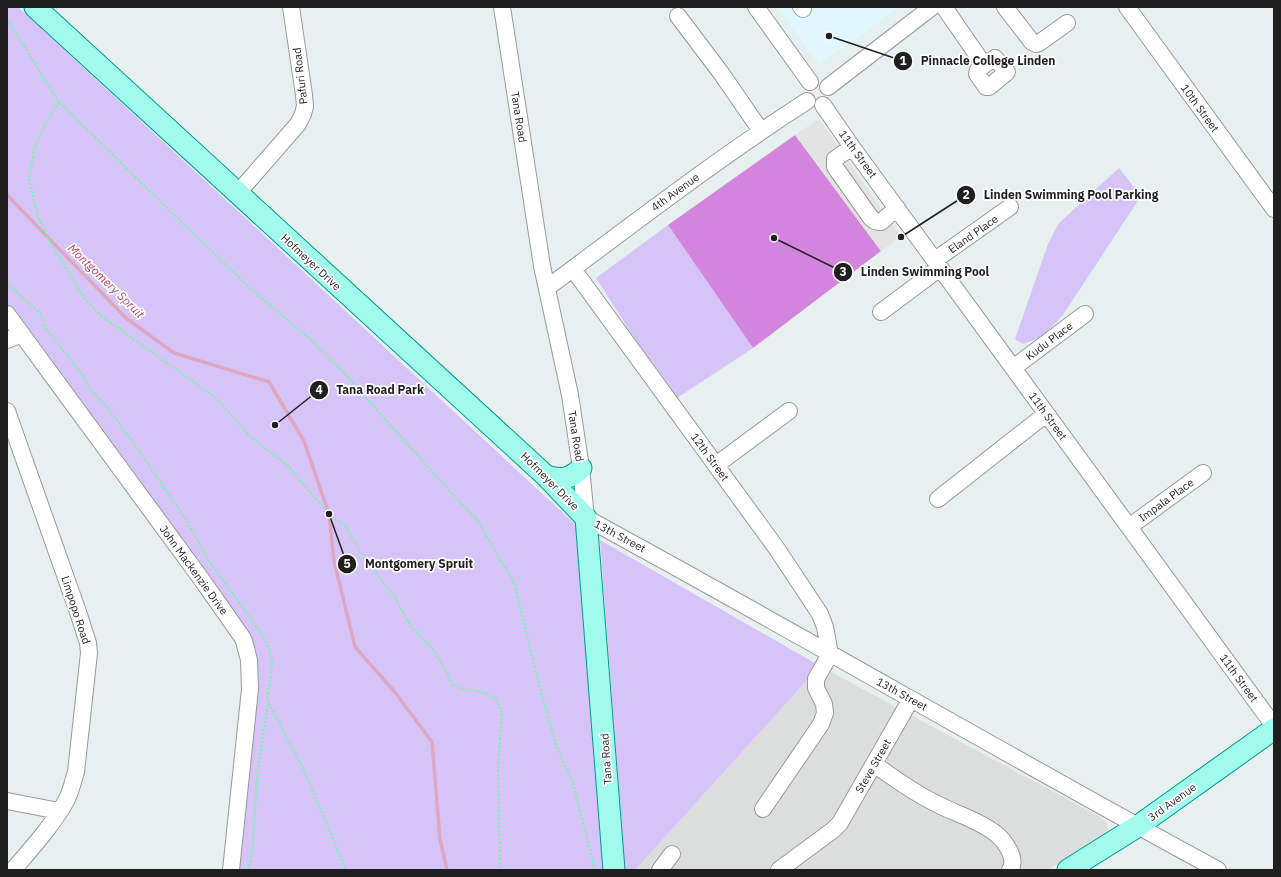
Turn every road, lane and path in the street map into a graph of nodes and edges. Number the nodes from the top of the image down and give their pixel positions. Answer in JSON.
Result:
{"nodes":[{"id":1,"x":35,"y":7,"type":"edge"},
{"id":2,"x":291,"y":7,"type":"edge"},
{"id":3,"x":502,"y":7,"type":"edge"},
{"id":4,"x":756,"y":7,"type":"edge"},
{"id":5,"x":932,"y":7,"type":"edge"},
{"id":6,"x":944,"y":7,"type":"edge"},
{"id":7,"x":1005,"y":7,"type":"edge"},
{"id":8,"x":1127,"y":7,"type":"edge"},
{"id":9,"x":678,"y":16,"type":"dead end"},
{"id":10,"x":7,"y":19,"type":"edge"},
{"id":11,"x":1067,"y":23,"type":"dead end"},
{"id":12,"x":984,"y":65,"type":"dead end"},
{"id":13,"x":810,"y":82,"type":"junction"},
{"id":14,"x":828,"y":87,"type":"junction"},
{"id":15,"x":807,"y":101,"type":"junction"},
{"id":16,"x":59,"y":102,"type":"junction"},
{"id":17,"x":823,"y":104,"type":"junction"},
{"id":18,"x":762,"y":130,"type":"junction"},
{"id":19,"x":852,"y":147,"type":"junction"},
{"id":20,"x":237,"y":194,"type":"junction"},
{"id":21,"x":1010,"y":207,"type":"dead end"},
{"id":22,"x":897,"y":208,"type":"junction"},
{"id":23,"x":1274,"y":209,"type":"edge"},
{"id":24,"x":938,"y":264,"type":"junction"},
{"id":25,"x":573,"y":269,"type":"junction"},
{"id":26,"x":547,"y":288,"type":"junction"},
{"id":27,"x":881,"y":312,"type":"dead end"},
{"id":28,"x":7,"y":314,"type":"edge"},
{"id":29,"x":1085,"y":314,"type":"dead end"},
{"id":30,"x":22,"y":334,"type":"junction"},
{"id":31,"x":7,"y":340,"type":"edge"},
{"id":32,"x":1013,"y":368,"type":"junction"},
{"id":33,"x":7,"y":411,"type":"edge"},
{"id":34,"x":789,"y":411,"type":"dead end"},
{"id":35,"x":1046,"y":414,"type":"junction"},
{"id":36,"x":716,"y":465,"type":"junction"},
{"id":37,"x":581,"y":468,"type":"junction"},
{"id":38,"x":1203,"y":473,"type":"dead end"},
{"id":39,"x":546,"y":476,"type":"junction"},
{"id":40,"x":938,"y":499,"type":"dead end"},
{"id":41,"x":586,"y":518,"type":"junction"},
{"id":42,"x":1129,"y":527,"type":"junction"},
{"id":43,"x":830,"y":654,"type":"junction"},
{"id":44,"x":911,"y":699,"type":"junction"},
{"id":45,"x":268,"y":702,"type":"dead end"},
{"id":46,"x":1274,"y":728,"type":"edge"},
{"id":47,"x":874,"y":764,"type":"junction"},
{"id":48,"x":7,"y":802,"type":"edge"},
{"id":49,"x":763,"y":809,"type":"dead end"},
{"id":50,"x":59,"y":811,"type":"junction"},
{"id":51,"x":1138,"y":826,"type":"junction"},
{"id":52,"x":672,"y":854,"type":"dead end"},
{"id":53,"x":13,"y":870,"type":"edge"},
{"id":54,"x":231,"y":870,"type":"edge"},
{"id":55,"x":248,"y":870,"type":"edge"},
{"id":56,"x":500,"y":870,"type":"edge"},
{"id":57,"x":595,"y":870,"type":"edge"},
{"id":58,"x":614,"y":870,"type":"edge"},
{"id":59,"x":660,"y":870,"type":"edge"},
{"id":60,"x":779,"y":870,"type":"edge"},
{"id":61,"x":1010,"y":870,"type":"edge"},
{"id":62,"x":1068,"y":870,"type":"edge"},
{"id":63,"x":1218,"y":870,"type":"edge"}],
"edges":[{"from":1,"to":20,"type":"main road","name":"Hofmeyer Drive"},
{"from":2,"to":20,"type":"street","name":"Pafuri Road"},
{"from":3,"to":26,"type":"street","name":"Tana Road"},
{"from":4,"to":13,"type":"street"},
{"from":5,"to":14,"type":"street"},
{"from":6,"to":12,"type":"street"},
{"from":7,"to":11,"type":"street"},
{"from":8,"to":23,"type":"street","name":"10th Street"},
{"from":9,"to":18,"type":"street"},
{"from":10,"to":16,"type":"path"},
{"from":13,"to":14,"type":"street"},
{"from":13,"to":15,"type":"street"},
{"from":14,"to":17,"type":"street"},
{"from":15,"to":17,"type":"street"},
{"from":15,"to":18,"type":"street","name":"4th Avenue"},
{"from":16,"to":56,"type":"path"},
{"from":16,"to":57,"type":"path"},
{"from":17,"to":19,"type":"street","name":"11th Street"},
{"from":18,"to":25,"type":"street","name":"4th Avenue"},
{"from":19,"to":22,"type":"street","name":"11th Street"},
{"from":19,"to":22,"type":"street"},
{"from":20,"to":39,"type":"main road","name":"Hofmeyer Drive"},
{"from":21,"to":24,"type":"street","name":"Eland Place"},
{"from":22,"to":24,"type":"street","name":"11th Street"},
{"from":24,"to":27,"type":"street","name":"Eland Place"},
{"from":24,"to":32,"type":"street","name":"11th Street"},
{"from":25,"to":26,"type":"street","name":"4th Avenue"},
{"from":25,"to":36,"type":"street","name":"12th Street"},
{"from":26,"to":37,"type":"street","name":"Tana Road"},
{"from":28,"to":30,"type":"street","name":"John Mackenzie Drive"},
{"from":29,"to":32,"type":"street","name":"Kudu Place"},
{"from":30,"to":31,"type":"street"},
{"from":30,"to":54,"type":"street","name":"John Mackenzie Drive"},
{"from":32,"to":35,"type":"street","name":"11th Street"},
{"from":33,"to":50,"type":"street","name":"Limpopo Road"},
{"from":34,"to":36,"type":"street"},
{"from":35,"to":40,"type":"street"},
{"from":35,"to":42,"type":"street","name":"11th Street"},
{"from":36,"to":43,"type":"street","name":"12th Street"},
{"from":37,"to":39,"type":"main road"},
{"from":37,"to":41,"type":"street","name":"Tana Road"},
{"from":38,"to":42,"type":"street","name":"Impala Place"},
{"from":39,"to":41,"type":"main road","name":"Hofmeyer Drive"},
{"from":41,"to":43,"type":"street","name":"13th Street"},
{"from":41,"to":58,"type":"main road","name":"Tana Road"},
{"from":42,"to":46,"type":"street","name":"11th Street"},
{"from":43,"to":44,"type":"street","name":"13th Street"},
{"from":43,"to":49,"type":"street"},
{"from":44,"to":47,"type":"street","name":"Steve Street"},
{"from":44,"to":51,"type":"street","name":"13th Street"},
{"from":45,"to":55,"type":"path"},
{"from":46,"to":51,"type":"main road","name":"3rd Avenue"},
{"from":47,"to":60,"type":"street","name":"Steve Street"},
{"from":47,"to":61,"type":"street"},
{"from":48,"to":50,"type":"street"},
{"from":50,"to":53,"type":"street","name":"Limpopo Road"},
{"from":51,"to":62,"type":"main road","name":"3rd Avenue"},
{"from":51,"to":63,"type":"street","name":"13th Street"},
{"from":52,"to":59,"type":"street"}]}
